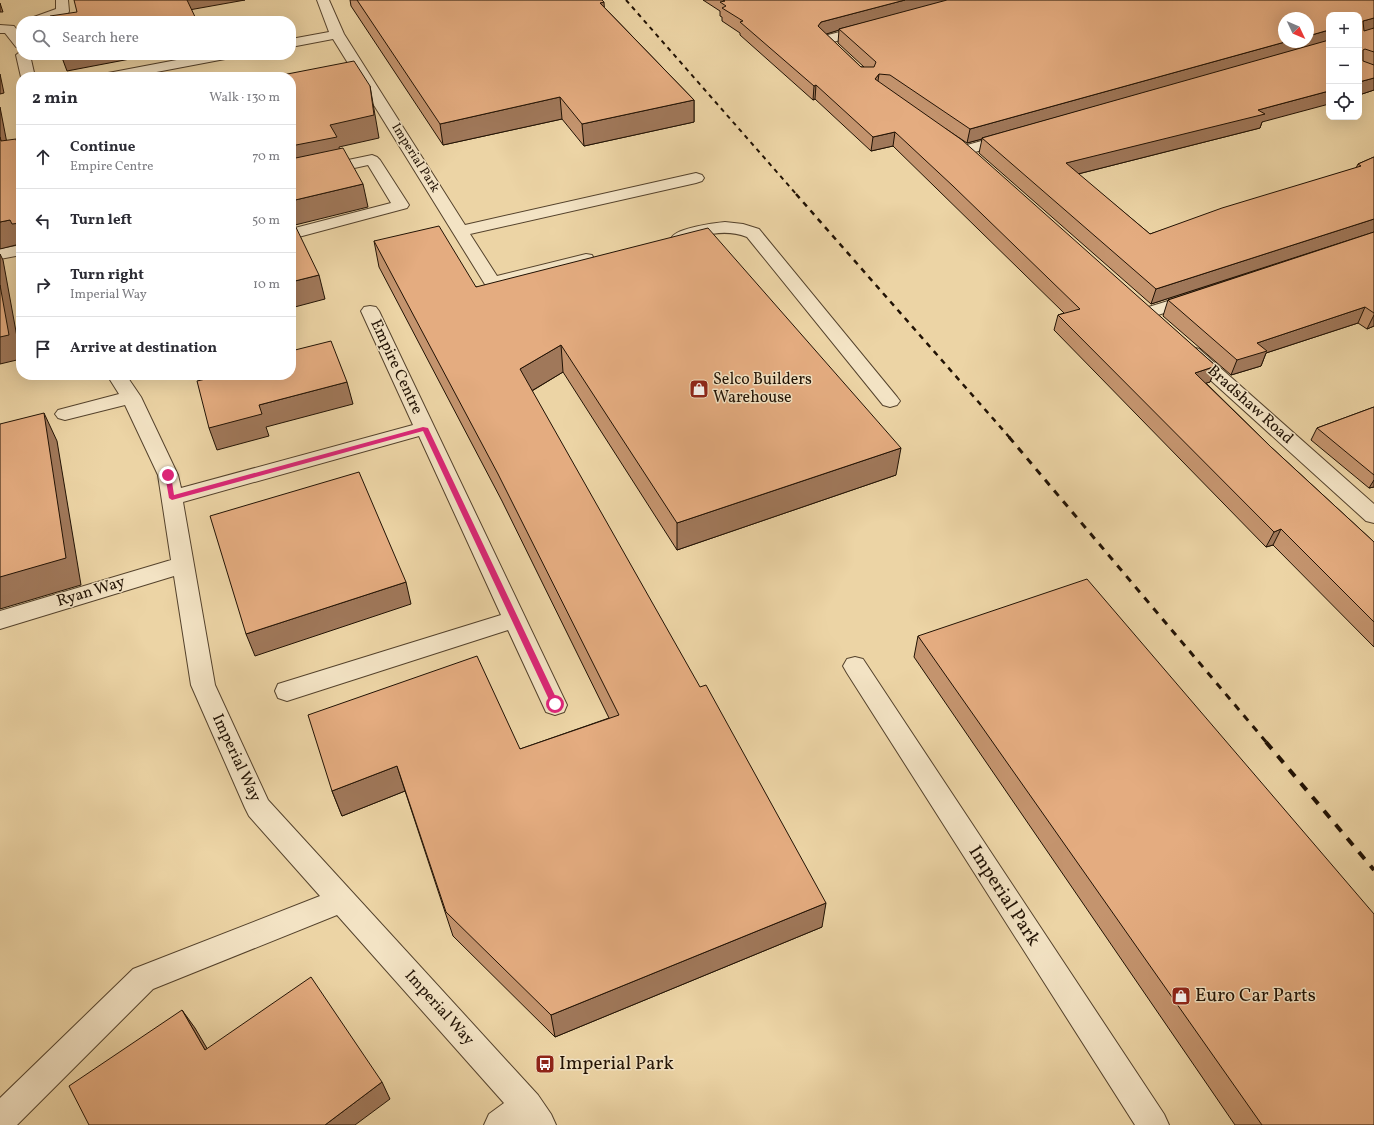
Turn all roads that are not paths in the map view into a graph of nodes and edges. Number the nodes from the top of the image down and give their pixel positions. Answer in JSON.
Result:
{"nodes":[{"id":1,"x":62,"y":0,"type":"edge"},
{"id":2,"x":323,"y":0,"type":"edge"},
{"id":3,"x":50,"y":16,"type":"edge"},
{"id":4,"x":877,"y":26,"type":"edge"},
{"id":5,"x":10,"y":28,"type":"edge"},
{"id":6,"x":337,"y":34,"type":"junction"},
{"id":7,"x":16,"y":37,"type":"edge"},
{"id":8,"x":296,"y":42,"type":"edge"},
{"id":9,"x":835,"y":50,"type":"edge"},
{"id":10,"x":24,"y":60,"type":"edge"},
{"id":11,"x":198,"y":60,"type":"edge"},
{"id":12,"x":27,"y":72,"type":"edge"},
{"id":13,"x":135,"y":72,"type":"edge"},
{"id":14,"x":1026,"y":132,"type":"edge"},
{"id":15,"x":982,"y":166,"type":"edge"},
{"id":16,"x":296,"y":176,"type":"edge"},
{"id":17,"x":696,"y":178,"type":"dead end"},
{"id":18,"x":460,"y":231,"type":"junction"},
{"id":19,"x":296,"y":233,"type":"edge"},
{"id":20,"x":663,"y":241,"type":"edge"},
{"id":21,"x":16,"y":251,"type":"edge"},
{"id":22,"x":0,"y":254,"type":"edge"},
{"id":23,"x":601,"y":256,"type":"edge"},
{"id":24,"x":1208,"y":293,"type":"edge"},
{"id":25,"x":370,"y":311,"type":"dead end"},
{"id":26,"x":1148,"y":313,"type":"edge"},
{"id":27,"x":1178,"y":340,"type":"edge"},
{"id":28,"x":119,"y":380,"type":"edge"},
{"id":29,"x":131,"y":397,"type":"junction"},
{"id":30,"x":890,"y":401,"type":"dead end"},
{"id":31,"x":65,"y":414,"type":"dead end"},
{"id":32,"x":425,"y":428,"type":"junction"},
{"id":33,"x":172,"y":498,"type":"junction"},
{"id":34,"x":1374,"y":516,"type":"edge"},
{"id":35,"x":182,"y":564,"type":"junction"},
{"id":36,"x":515,"y":619,"type":"junction"},
{"id":37,"x":0,"y":620,"type":"edge"},
{"id":38,"x":855,"y":666,"type":"dead end"},
{"id":39,"x":287,"y":691,"type":"dead end"},
{"id":40,"x":555,"y":704,"type":"dead end"},
{"id":41,"x":342,"y":900,"type":"junction"},
{"id":42,"x":533,"y":1115,"type":"edge"},
{"id":43,"x":0,"y":1120,"type":"edge"},
{"id":44,"x":500,"y":1125,"type":"edge"},
{"id":45,"x":1153,"y":1125,"type":"edge"}],
"edges":[{"from":1,"to":3,"type":"street"},
{"from":2,"to":6,"type":"street","name":"Imperial Park"},
{"from":4,"to":9,"type":"street"},
{"from":5,"to":7,"type":"street"},
{"from":6,"to":8,"type":"street"},
{"from":6,"to":18,"type":"street","name":"Imperial Park"},
{"from":10,"to":12,"type":"street"},
{"from":11,"to":13,"type":"street"},
{"from":14,"to":15,"type":"street"},
{"from":16,"to":19,"type":"street"},
{"from":17,"to":18,"type":"street"},
{"from":18,"to":23,"type":"street","name":"Imperial Park"},
{"from":20,"to":30,"type":"street"},
{"from":21,"to":22,"type":"street"},
{"from":24,"to":26,"type":"street"},
{"from":25,"to":32,"type":"street","name":"Empire Centre"},
{"from":27,"to":34,"type":"street","name":"Bradshaw Road"},
{"from":28,"to":29,"type":"street","name":"Imperial Way"},
{"from":29,"to":31,"type":"street"},
{"from":29,"to":33,"type":"street","name":"Imperial Way"},
{"from":32,"to":33,"type":"street"},
{"from":32,"to":36,"type":"street","name":"Empire Centre"},
{"from":33,"to":35,"type":"street","name":"Imperial Way"},
{"from":35,"to":37,"type":"street","name":"Ryan Way"},
{"from":35,"to":41,"type":"street","name":"Imperial Way"},
{"from":36,"to":39,"type":"street"},
{"from":36,"to":40,"type":"street","name":"Empire Centre"},
{"from":38,"to":45,"type":"street","name":"Imperial Park"},
{"from":41,"to":42,"type":"street","name":"Imperial Way"},
{"from":41,"to":43,"type":"street"},
{"from":42,"to":44,"type":"street"}]}
